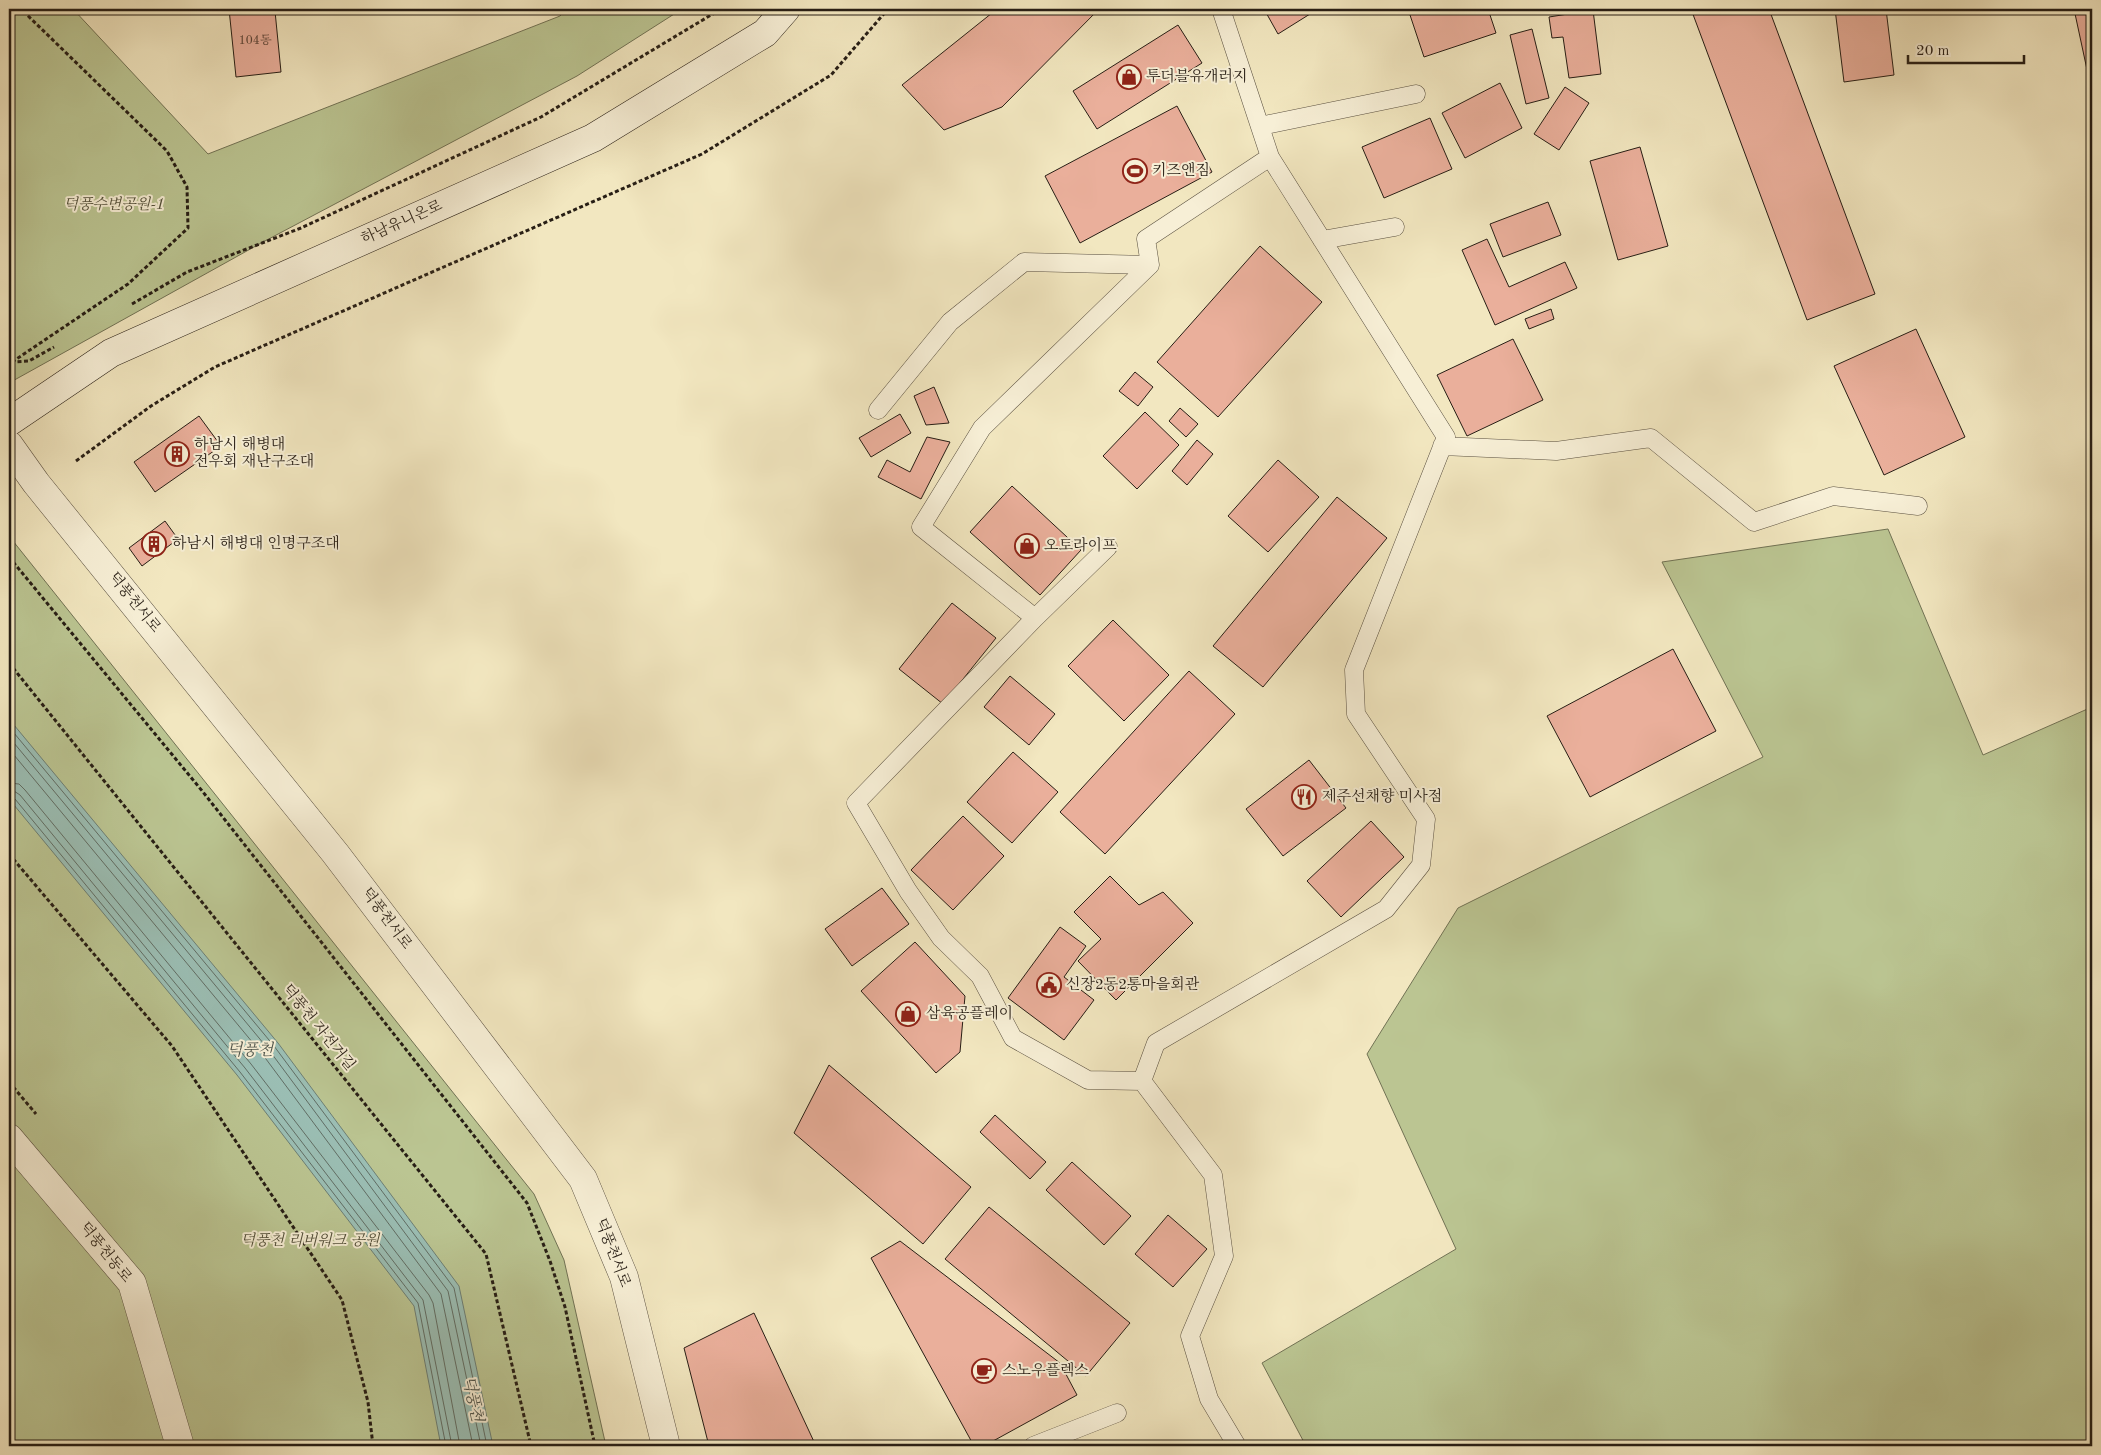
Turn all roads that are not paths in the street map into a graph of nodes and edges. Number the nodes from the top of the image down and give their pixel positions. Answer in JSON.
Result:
{"nodes":[{"id":1,"x":786,"y":9,"type":"edge"},
{"id":2,"x":1221,"y":9,"type":"edge"},
{"id":3,"x":1416,"y":94,"type":"dead end"},
{"id":4,"x":1260,"y":126,"type":"junction"},
{"id":5,"x":1270,"y":157,"type":"junction"},
{"id":6,"x":1395,"y":226,"type":"dead end"},
{"id":7,"x":1322,"y":240,"type":"junction"},
{"id":8,"x":1150,"y":266,"type":"junction"},
{"id":9,"x":878,"y":410,"type":"dead end"},
{"id":10,"x":9,"y":422,"type":"edge"},
{"id":11,"x":9,"y":445,"type":"edge"},
{"id":12,"x":1442,"y":446,"type":"junction"},
{"id":13,"x":1918,"y":506,"type":"dead end"},
{"id":14,"x":1108,"y":547,"type":"dead end"},
{"id":15,"x":1035,"y":618,"type":"junction"},
{"id":16,"x":1142,"y":1082,"type":"junction"},
{"id":17,"x":9,"y":1138,"type":"edge"},
{"id":18,"x":1117,"y":1413,"type":"dead end"},
{"id":19,"x":180,"y":1446,"type":"edge"},
{"id":20,"x":666,"y":1446,"type":"edge"},
{"id":21,"x":1033,"y":1446,"type":"edge"},
{"id":22,"x":1237,"y":1446,"type":"edge"}],
"edges":[{"from":1,"to":10,"type":"street","name":"하남유니온로"},
{"from":2,"to":4,"type":"lane"},
{"from":3,"to":4,"type":"lane"},
{"from":4,"to":5,"type":"lane"},
{"from":5,"to":7,"type":"lane"},
{"from":5,"to":8,"type":"lane"},
{"from":6,"to":7,"type":"lane"},
{"from":7,"to":12,"type":"lane"},
{"from":8,"to":9,"type":"lane"},
{"from":8,"to":15,"type":"lane"},
{"from":11,"to":20,"type":"street","name":"덕풍천서로"},
{"from":12,"to":13,"type":"lane"},
{"from":12,"to":16,"type":"lane"},
{"from":14,"to":15,"type":"lane"},
{"from":15,"to":16,"type":"lane"},
{"from":16,"to":22,"type":"lane"},
{"from":17,"to":19,"type":"street","name":"덕풍천동로"},
{"from":18,"to":21,"type":"lane"}]}
